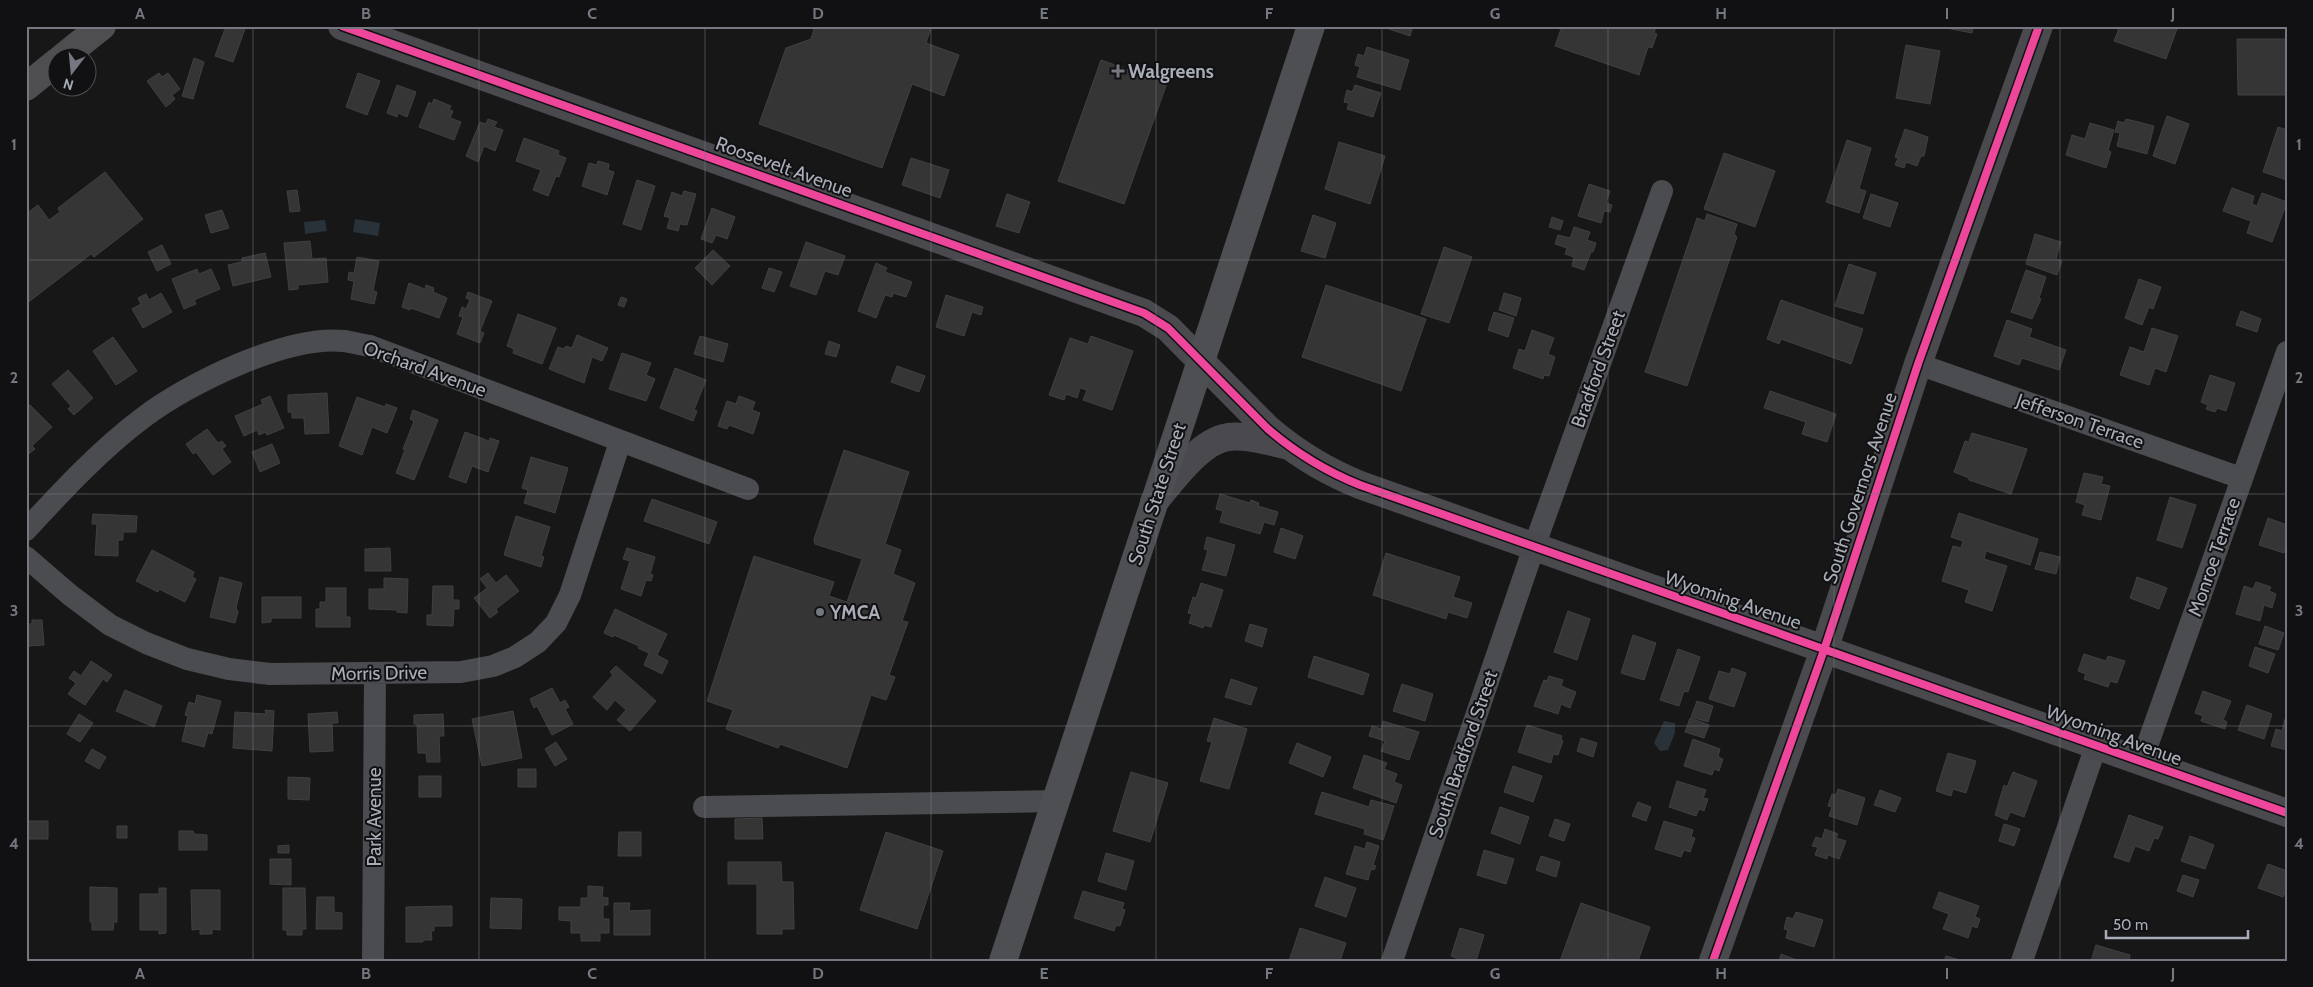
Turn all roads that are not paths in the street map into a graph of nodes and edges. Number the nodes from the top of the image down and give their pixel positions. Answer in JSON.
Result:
{"nodes":[{"id":1,"x":102,"y":26,"type":"edge"},
{"id":2,"x":342,"y":26,"type":"edge"},
{"id":3,"x":1311,"y":26,"type":"edge"},
{"id":4,"x":2039,"y":26,"type":"edge"},
{"id":5,"x":74,"y":48,"type":"edge"},
{"id":6,"x":48,"y":69,"type":"edge"},
{"id":7,"x":26,"y":87,"type":"edge"},
{"id":8,"x":1662,"y":191,"type":"dead end"},
{"id":9,"x":2287,"y":352,"type":"edge"},
{"id":10,"x":1200,"y":362,"type":"junction"},
{"id":11,"x":1918,"y":364,"type":"junction"},
{"id":12,"x":620,"y":442,"type":"junction"},
{"id":13,"x":1288,"y":446,"type":"junction"},
{"id":14,"x":2241,"y":478,"type":"junction"},
{"id":15,"x":748,"y":490,"type":"dead end"},
{"id":16,"x":1154,"y":502,"type":"junction"},
{"id":17,"x":26,"y":530,"type":"edge"},
{"id":18,"x":1534,"y":547,"type":"junction"},
{"id":19,"x":26,"y":557,"type":"edge"},
{"id":20,"x":1824,"y":650,"type":"junction"},
{"id":21,"x":374,"y":674,"type":"junction"},
{"id":22,"x":2096,"y":746,"type":"junction"},
{"id":23,"x":2141,"y":763,"type":"junction"},
{"id":24,"x":1057,"y":801,"type":"junction"},
{"id":25,"x":704,"y":807,"type":"dead end"},
{"id":26,"x":2287,"y":813,"type":"edge"},
{"id":27,"x":373,"y":961,"type":"edge"},
{"id":28,"x":1003,"y":961,"type":"edge"},
{"id":29,"x":1392,"y":961,"type":"edge"},
{"id":30,"x":1712,"y":961,"type":"edge"},
{"id":31,"x":2022,"y":961,"type":"edge"}],
"edges":[{"from":1,"to":5,"type":"highway"},
{"from":2,"to":10,"type":"street","name":"Roosevelt Avenue"},
{"from":3,"to":10,"type":"main road","name":"South State Street"},
{"from":4,"to":11,"type":"street","name":"South Governors Avenue"},
{"from":6,"to":7,"type":"highway"},
{"from":8,"to":18,"type":"street","name":"Bradford Street"},
{"from":9,"to":14,"type":"street","name":"Monroe Terrace"},
{"from":10,"to":13,"type":"street","name":"Wyoming Avenue"},
{"from":10,"to":16,"type":"main road","name":"South State Street"},
{"from":11,"to":14,"type":"street","name":"Jefferson Terrace"},
{"from":11,"to":20,"type":"street","name":"South Governors Avenue"},
{"from":12,"to":15,"type":"street","name":"Orchard Avenue"},
{"from":12,"to":17,"type":"street","name":"Orchard Avenue"},
{"from":12,"to":21,"type":"street","name":"Morris Drive"},
{"from":13,"to":16,"type":"street"},
{"from":13,"to":18,"type":"street","name":"Wyoming Avenue"},
{"from":14,"to":23,"type":"street","name":"Monroe Terrace"},
{"from":16,"to":24,"type":"main road","name":"South State Street"},
{"from":18,"to":20,"type":"street","name":"Wyoming Avenue"},
{"from":18,"to":29,"type":"street","name":"South Bradford Street"},
{"from":19,"to":21,"type":"street","name":"Morris Drive"},
{"from":20,"to":22,"type":"street","name":"Wyoming Avenue"},
{"from":20,"to":30,"type":"street","name":"South Governors Avenue"},
{"from":21,"to":27,"type":"street","name":"Park Avenue"},
{"from":22,"to":23,"type":"street","name":"Wyoming Avenue"},
{"from":22,"to":31,"type":"street"},
{"from":23,"to":26,"type":"street","name":"Wyoming Avenue"},
{"from":24,"to":25,"type":"street"},
{"from":24,"to":28,"type":"main road","name":"South State Street"}]}
